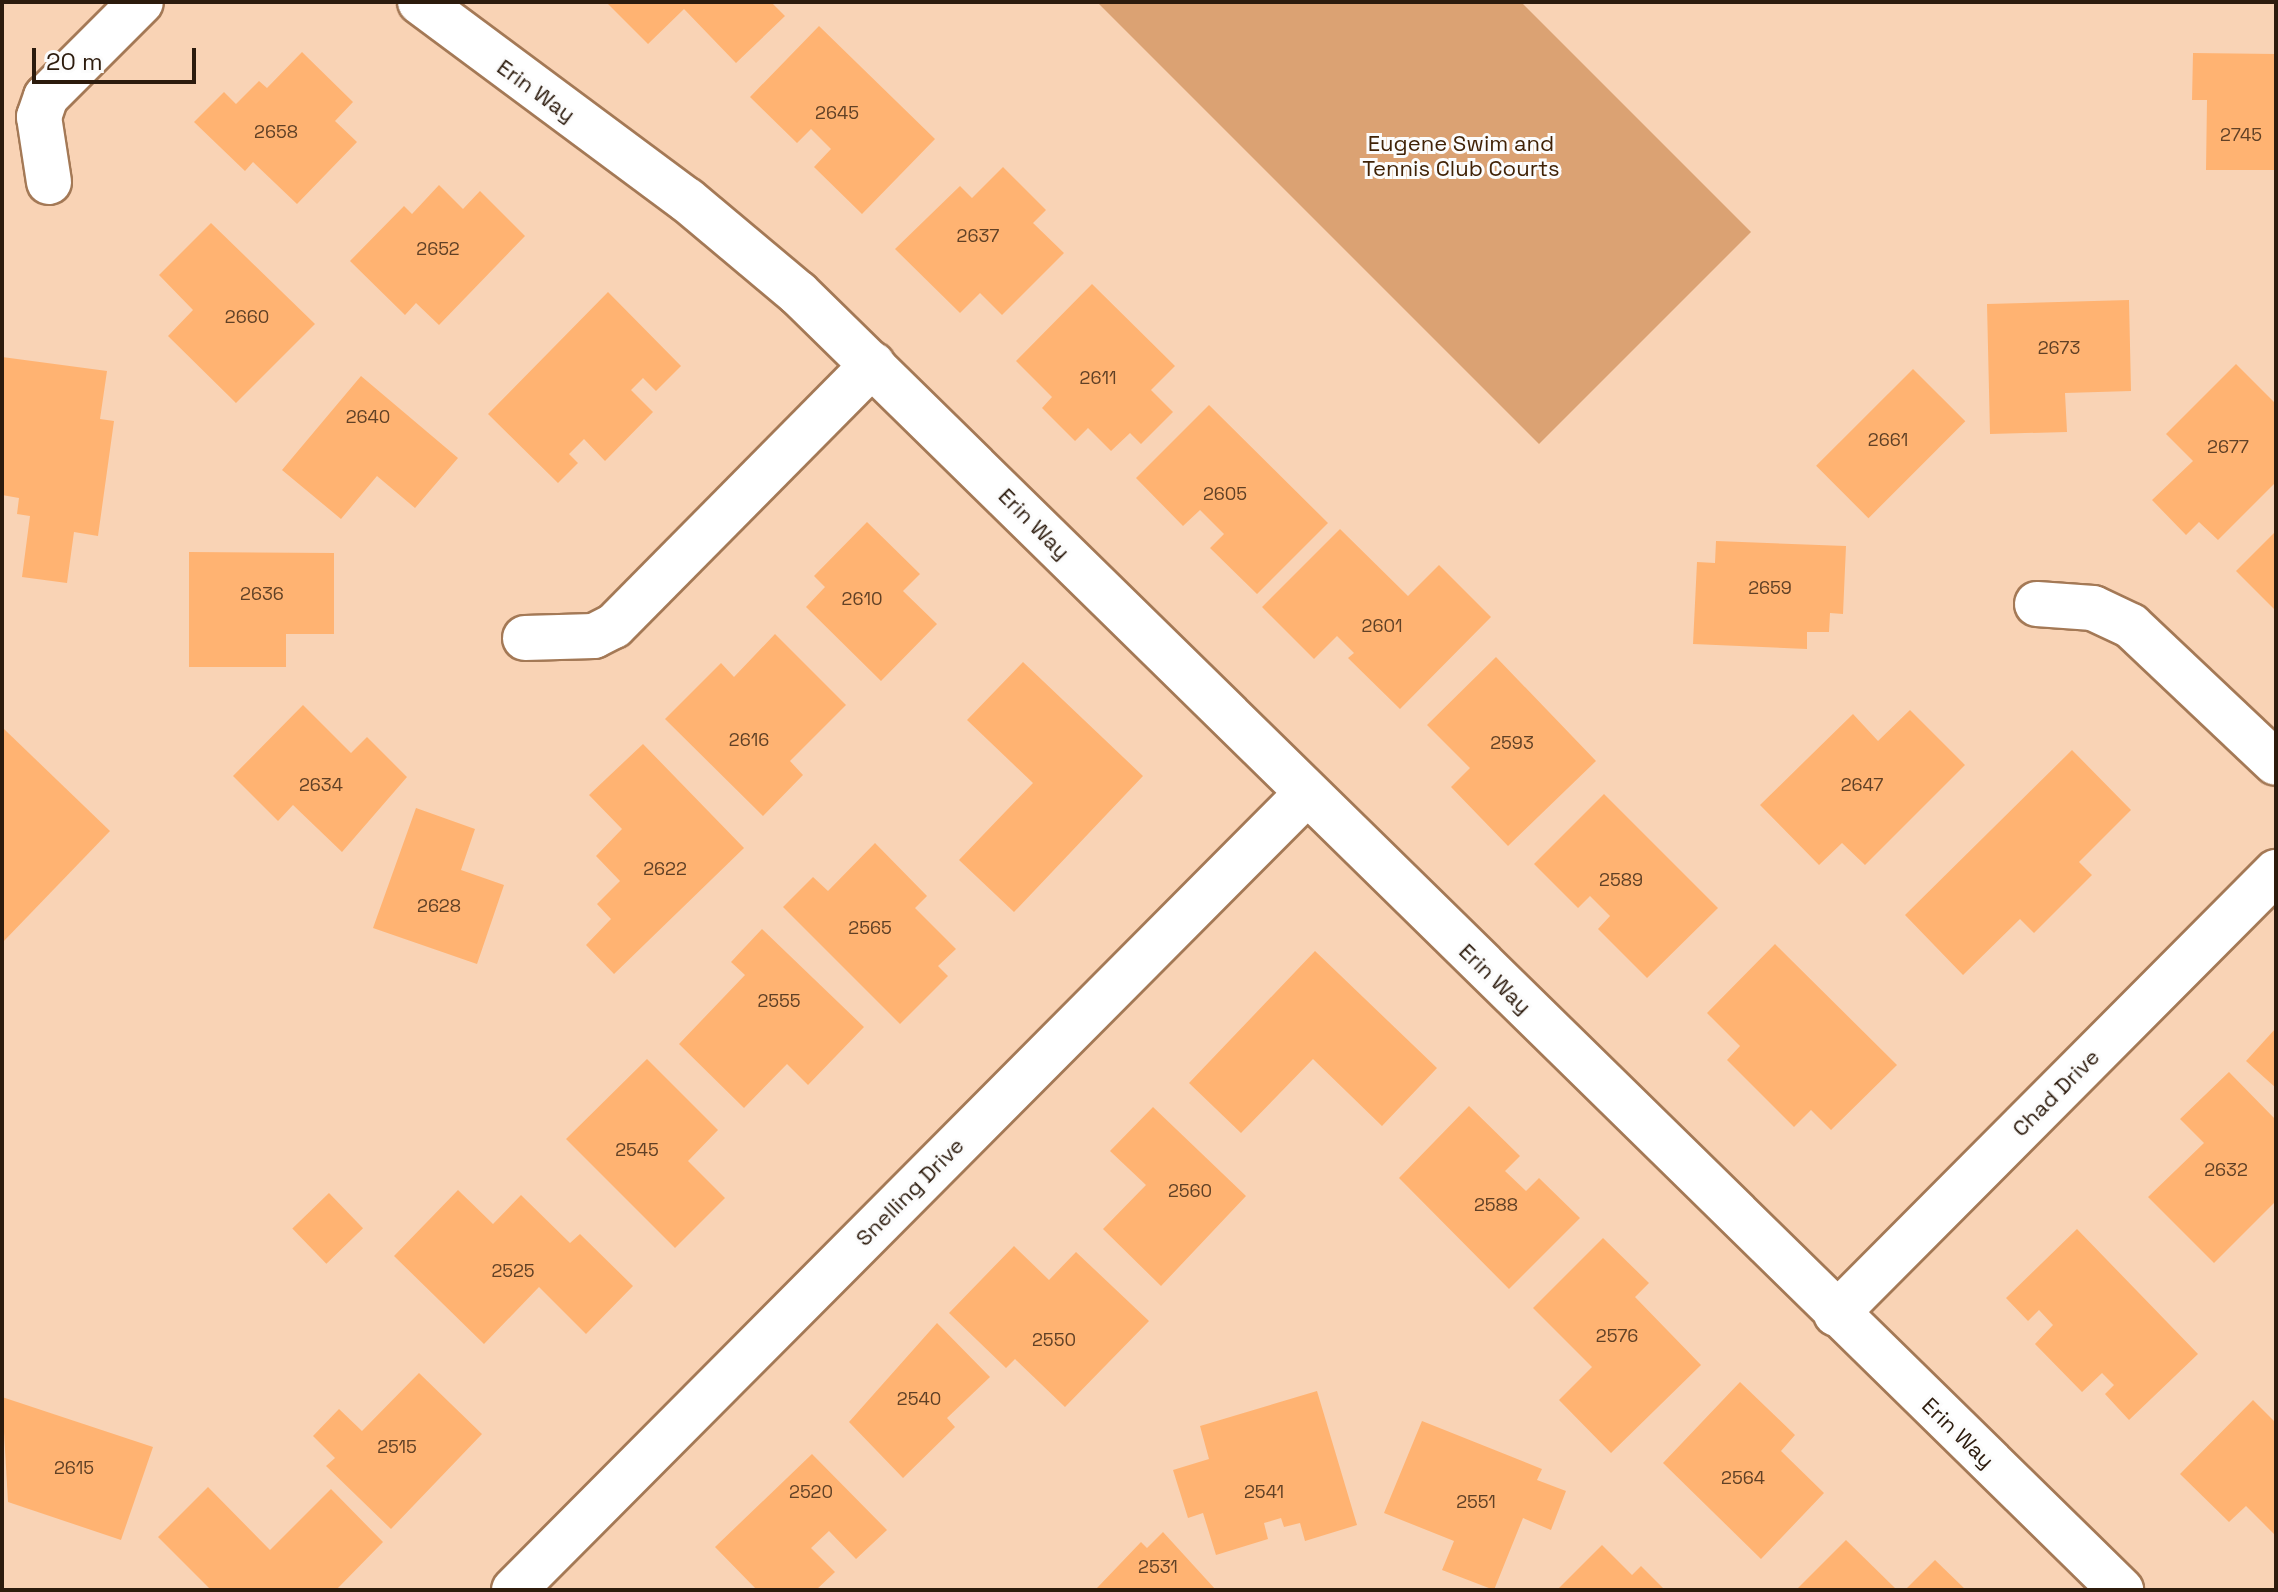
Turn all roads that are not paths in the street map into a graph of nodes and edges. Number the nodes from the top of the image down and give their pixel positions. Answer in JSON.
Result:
{"nodes":[{"id":1,"x":141,"y":2,"type":"edge"},
{"id":2,"x":420,"y":2,"type":"edge"},
{"id":3,"x":49,"y":182,"type":"dead end"},
{"id":4,"x":873,"y":364,"type":"junction"},
{"id":5,"x":2037,"y":604,"type":"dead end"},
{"id":6,"x":525,"y":638,"type":"dead end"},
{"id":7,"x":2276,"y":763,"type":"edge"},
{"id":8,"x":1306,"y":794,"type":"junction"},
{"id":9,"x":2276,"y":872,"type":"edge"},
{"id":10,"x":1836,"y":1314,"type":"junction"},
{"id":11,"x":514,"y":1590,"type":"edge"},
{"id":12,"x":2121,"y":1590,"type":"edge"}],
"edges":[{"from":1,"to":3,"type":"street"},
{"from":2,"to":4,"type":"street","name":"Erin Way"},
{"from":4,"to":6,"type":"street"},
{"from":4,"to":8,"type":"street","name":"Erin Way"},
{"from":5,"to":7,"type":"street"},
{"from":8,"to":10,"type":"street","name":"Erin Way"},
{"from":8,"to":11,"type":"street","name":"Snelling Drive"},
{"from":9,"to":10,"type":"street","name":"Chad Drive"},
{"from":10,"to":12,"type":"street","name":"Erin Way"}]}
